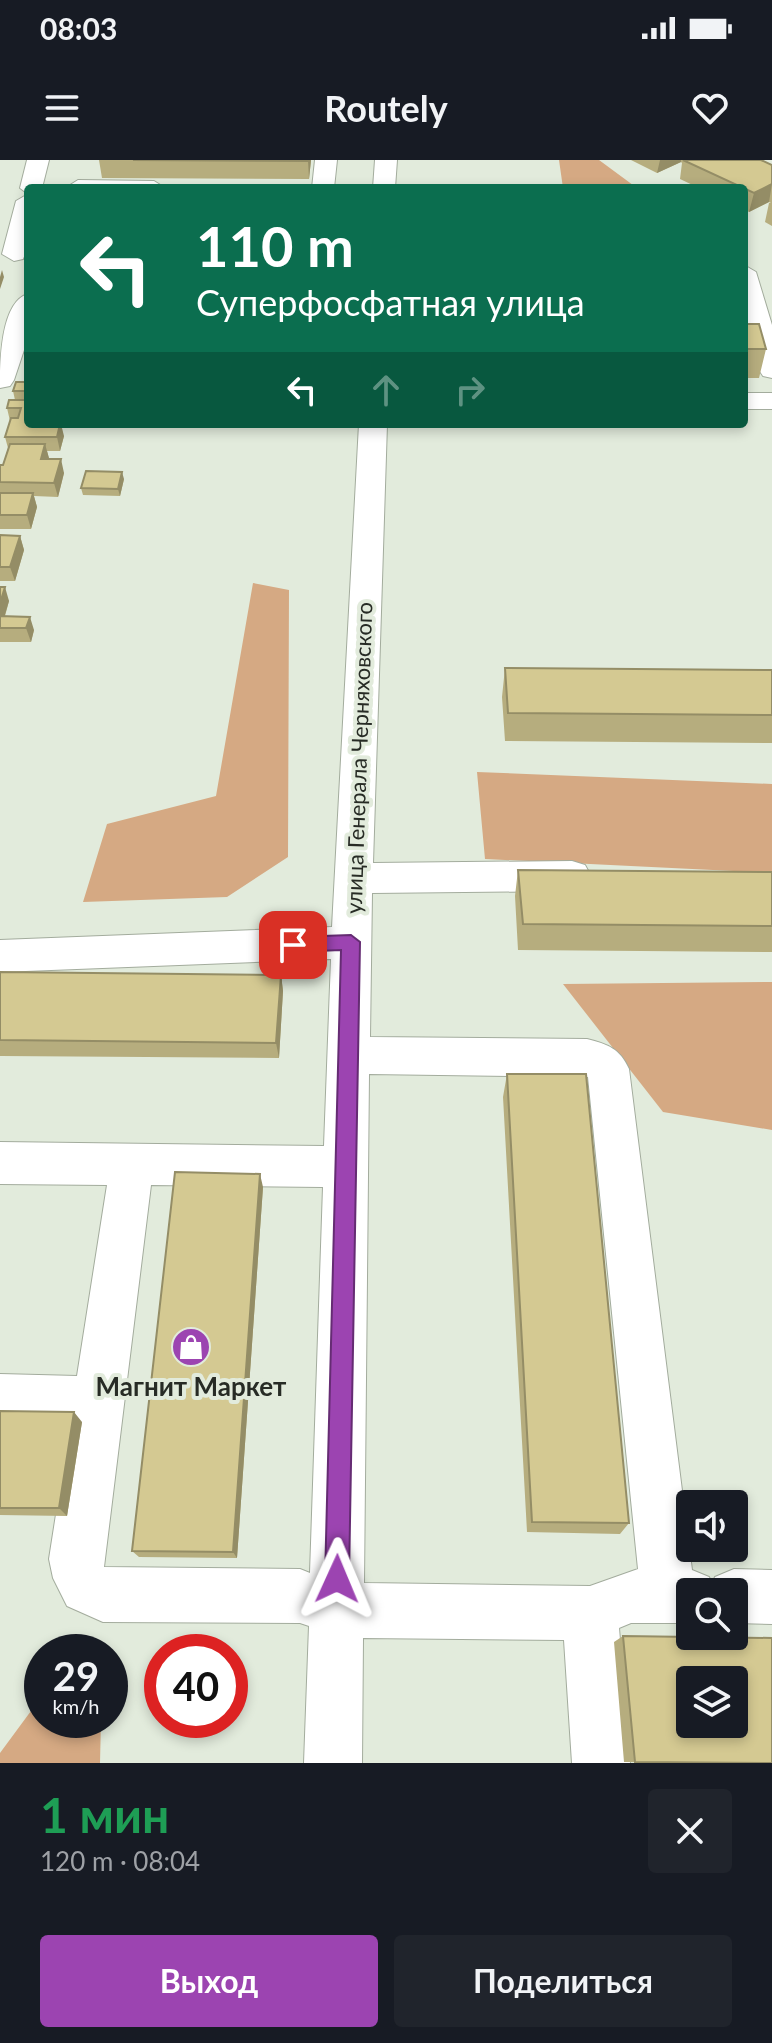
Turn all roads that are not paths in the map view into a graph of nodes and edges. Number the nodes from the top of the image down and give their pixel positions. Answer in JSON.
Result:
{"nodes":[{"id":1,"x":38,"y":160,"type":"edge"},
{"id":2,"x":87,"y":160,"type":"edge"},
{"id":3,"x":326,"y":160,"type":"edge"},
{"id":4,"x":386,"y":160,"type":"edge"},
{"id":5,"x":32,"y":184,"type":"edge"},
{"id":6,"x":79,"y":184,"type":"edge"},
{"id":7,"x":323,"y":184,"type":"edge"},
{"id":8,"x":384,"y":184,"type":"edge"},
{"id":9,"x":24,"y":220,"type":"edge"},
{"id":10,"x":14,"y":254,"type":"edge"},
{"id":11,"x":749,"y":263,"type":"edge"},
{"id":12,"x":749,"y":309,"type":"edge"},
{"id":13,"x":24,"y":313,"type":"edge"},
{"id":14,"x":772,"y":370,"type":"edge"},
{"id":15,"x":0,"y":380,"type":"edge"},
{"id":16,"x":748,"y":401,"type":"edge"},
{"id":17,"x":772,"y":401,"type":"edge"},
{"id":18,"x":373,"y":428,"type":"edge"},
{"id":19,"x":601,"y":876,"type":"edge"},
{"id":20,"x":353,"y":878,"type":"junction"},
{"id":21,"x":351,"y":942,"type":"junction"},
{"id":22,"x":0,"y":956,"type":"edge"},
{"id":23,"x":348,"y":1055,"type":"junction"},
{"id":24,"x":0,"y":1163,"type":"edge"},
{"id":25,"x":132,"y":1164,"type":"junction"},
{"id":26,"x":346,"y":1167,"type":"junction"},
{"id":27,"x":0,"y":1399,"type":"edge"},
{"id":28,"x":99,"y":1401,"type":"junction"},
{"id":29,"x":677,"y":1578,"type":"edge"},
{"id":30,"x":676,"y":1596,"type":"edge"},
{"id":31,"x":748,"y":1596,"type":"edge"},
{"id":32,"x":772,"y":1597,"type":"edge"},
{"id":33,"x":336,"y":1610,"type":"junction"},
{"id":34,"x":590,"y":1613,"type":"junction"},
{"id":35,"x":333,"y":1763,"type":"edge"},
{"id":36,"x":601,"y":1763,"type":"edge"}],
"edges":[{"from":1,"to":5,"type":"street"},
{"from":2,"to":6,"type":"street"},
{"from":3,"to":7,"type":"street"},
{"from":4,"to":8,"type":"street"},
{"from":9,"to":10,"type":"street"},
{"from":11,"to":12,"type":"street"},
{"from":12,"to":14,"type":"street"},
{"from":13,"to":15,"type":"street"},
{"from":16,"to":17,"type":"street"},
{"from":18,"to":20,"type":"street","name":"улица Генерала Черняховского"},
{"from":19,"to":20,"type":"street"},
{"from":20,"to":21,"type":"street","name":"улица Генерала Черняховского"},
{"from":21,"to":22,"type":"street"},
{"from":21,"to":23,"type":"street","name":"улица Генерала Черняховского"},
{"from":23,"to":26,"type":"street","name":"улица Генерала Черняховского"},
{"from":23,"to":29,"type":"street"},
{"from":24,"to":25,"type":"street"},
{"from":25,"to":26,"type":"street"},
{"from":25,"to":28,"type":"street"},
{"from":26,"to":33,"type":"street","name":"улица Генерала Черняховского"},
{"from":27,"to":28,"type":"street"},
{"from":28,"to":33,"type":"street"},
{"from":30,"to":34,"type":"street"},
{"from":31,"to":32,"type":"street"},
{"from":33,"to":34,"type":"street"},
{"from":33,"to":35,"type":"street","name":"улица Генерала Черняховского"},
{"from":34,"to":36,"type":"street"}]}
